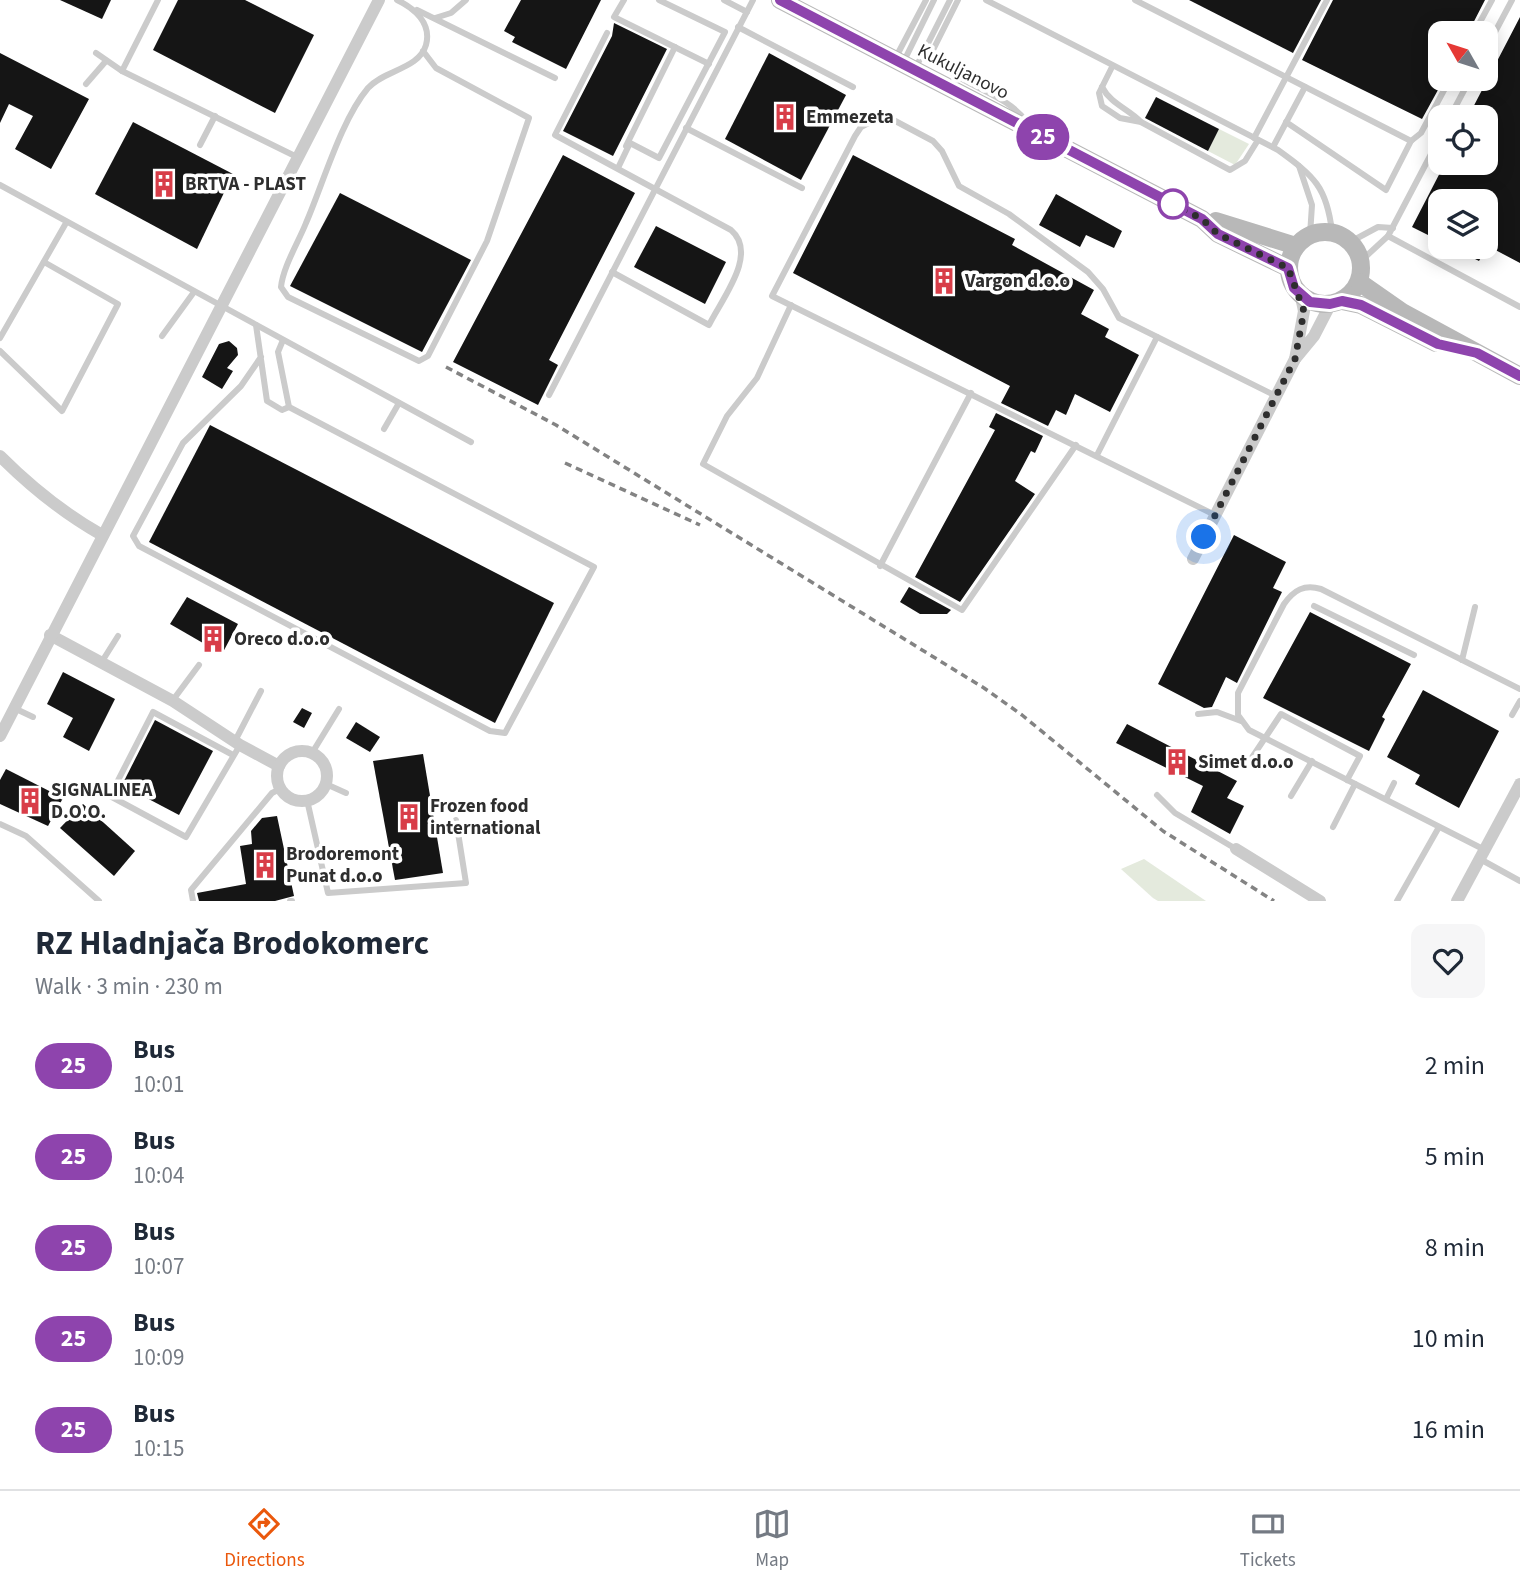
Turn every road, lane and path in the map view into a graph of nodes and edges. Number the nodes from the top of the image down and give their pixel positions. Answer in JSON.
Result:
{"nodes":[{"id":1,"x":158,"y":0,"type":"edge"},
{"id":2,"x":379,"y":0,"type":"edge"},
{"id":3,"x":397,"y":0,"type":"edge"},
{"id":4,"x":466,"y":0,"type":"edge"},
{"id":5,"x":624,"y":0,"type":"edge"},
{"id":6,"x":659,"y":0,"type":"edge"},
{"id":7,"x":723,"y":0,"type":"edge"},
{"id":8,"x":753,"y":0,"type":"edge"},
{"id":9,"x":780,"y":0,"type":"edge"},
{"id":10,"x":926,"y":0,"type":"edge"},
{"id":11,"x":934,"y":0,"type":"edge"},
{"id":12,"x":950,"y":0,"type":"edge"},
{"id":13,"x":958,"y":0,"type":"edge"},
{"id":14,"x":986,"y":0,"type":"edge"},
{"id":15,"x":1135,"y":0,"type":"edge"},
{"id":16,"x":1327,"y":0,"type":"edge"},
{"id":17,"x":1492,"y":0,"type":"edge"},
{"id":18,"x":1512,"y":0,"type":"edge"},
{"id":19,"x":412,"y":8,"type":"junction"},
{"id":20,"x":747,"y":12,"type":"junction"},
{"id":21,"x":435,"y":18,"type":"junction"},
{"id":22,"x":1481,"y":21,"type":"edge"},
{"id":23,"x":1498,"y":26,"type":"edge"},
{"id":24,"x":738,"y":27,"type":"junction"},
{"id":25,"x":607,"y":33,"type":"dead end"},
{"id":26,"x":675,"y":47,"type":"junction"},
{"id":27,"x":423,"y":51,"type":"junction"},
{"id":28,"x":96,"y":53,"type":"dead end"},
{"id":29,"x":106,"y":61,"type":"junction"},
{"id":30,"x":707,"y":64,"type":"junction"},
{"id":31,"x":904,"y":65,"type":"junction"},
{"id":32,"x":1112,"y":67,"type":"junction"},
{"id":33,"x":717,"y":68,"type":"junction"},
{"id":34,"x":122,"y":71,"type":"junction"},
{"id":35,"x":1287,"y":77,"type":"junction"},
{"id":36,"x":555,"y":78,"type":"dead end"},
{"id":37,"x":86,"y":84,"type":"dead end"},
{"id":38,"x":853,"y":87,"type":"dead end"},
{"id":39,"x":1102,"y":87,"type":"junction"},
{"id":40,"x":1305,"y":87,"type":"junction"},
{"id":41,"x":1444,"y":91,"type":"edge"},
{"id":42,"x":215,"y":116,"type":"junction"},
{"id":43,"x":1141,"y":122,"type":"junction"},
{"id":44,"x":1286,"y":122,"type":"junction"},
{"id":45,"x":686,"y":128,"type":"junction"},
{"id":46,"x":1036,"y":134,"type":"junction"},
{"id":47,"x":1256,"y":139,"type":"junction"},
{"id":48,"x":1411,"y":141,"type":"junction"},
{"id":49,"x":200,"y":145,"type":"dead end"},
{"id":50,"x":1273,"y":148,"type":"junction"},
{"id":51,"x":299,"y":158,"type":"junction"},
{"id":52,"x":1428,"y":160,"type":"edge"},
{"id":53,"x":1298,"y":164,"type":"junction"},
{"id":54,"x":617,"y":167,"type":"junction"},
{"id":55,"x":0,"y":185,"type":"edge"},
{"id":56,"x":655,"y":187,"type":"junction"},
{"id":57,"x":802,"y":188,"type":"dead end"},
{"id":58,"x":1202,"y":219,"type":"junction"},
{"id":59,"x":66,"y":223,"type":"junction"},
{"id":60,"x":1393,"y":228,"type":"junction"},
{"id":61,"x":1332,"y":232,"type":"junction"},
{"id":62,"x":1388,"y":236,"type":"junction"},
{"id":63,"x":1303,"y":241,"type":"junction"},
{"id":64,"x":1350,"y":242,"type":"junction"},
{"id":65,"x":1361,"y":261,"type":"junction"},
{"id":66,"x":44,"y":262,"type":"junction"},
{"id":67,"x":1288,"y":268,"type":"junction"},
{"id":68,"x":612,"y":272,"type":"junction"},
{"id":69,"x":1359,"y":282,"type":"junction"},
{"id":70,"x":194,"y":292,"type":"junction"},
{"id":71,"x":1301,"y":296,"type":"junction"},
{"id":72,"x":1336,"y":303,"type":"junction"},
{"id":73,"x":222,"y":305,"type":"junction"},
{"id":74,"x":791,"y":305,"type":"junction"},
{"id":75,"x":1520,"y":307,"type":"edge"},
{"id":76,"x":256,"y":325,"type":"junction"},
{"id":77,"x":162,"y":336,"type":"dead end"},
{"id":78,"x":1157,"y":337,"type":"junction"},
{"id":79,"x":0,"y":338,"type":"edge"},
{"id":80,"x":283,"y":340,"type":"junction"},
{"id":81,"x":0,"y":351,"type":"edge"},
{"id":82,"x":1477,"y":353,"type":"junction"},
{"id":83,"x":261,"y":357,"type":"junction"},
{"id":84,"x":1295,"y":359,"type":"junction"},
{"id":85,"x":1520,"y":376,"type":"edge"},
{"id":86,"x":971,"y":393,"type":"junction"},
{"id":87,"x":549,"y":395,"type":"dead end"},
{"id":88,"x":1276,"y":396,"type":"junction"},
{"id":89,"x":399,"y":403,"type":"junction"},
{"id":90,"x":289,"y":408,"type":"junction"},
{"id":91,"x":384,"y":429,"type":"dead end"},
{"id":92,"x":471,"y":442,"type":"dead end"},
{"id":93,"x":1076,"y":444,"type":"junction"},
{"id":94,"x":1097,"y":455,"type":"junction"},
{"id":95,"x":0,"y":456,"type":"edge"},
{"id":96,"x":1215,"y":515,"type":"junction"},
{"id":97,"x":102,"y":535,"type":"junction"},
{"id":98,"x":1193,"y":559,"type":"dead end"},
{"id":99,"x":880,"y":566,"type":"junction"},
{"id":100,"x":1334,"y":596,"type":"junction"},
{"id":101,"x":1314,"y":606,"type":"dead end"},
{"id":102,"x":1475,"y":607,"type":"dead end"},
{"id":103,"x":1325,"y":611,"type":"junction"},
{"id":104,"x":1387,"y":623,"type":"junction"},
{"id":105,"x":50,"y":635,"type":"junction"},
{"id":106,"x":118,"y":636,"type":"dead end"},
{"id":107,"x":1379,"y":638,"type":"junction"},
{"id":108,"x":1414,"y":655,"type":"dead end"},
{"id":109,"x":1462,"y":660,"type":"junction"},
{"id":110,"x":101,"y":663,"type":"junction"},
{"id":111,"x":199,"y":665,"type":"dead end"},
{"id":112,"x":1520,"y":689,"type":"edge"},
{"id":113,"x":261,"y":691,"type":"dead end"},
{"id":114,"x":173,"y":701,"type":"junction"},
{"id":115,"x":1520,"y":701,"type":"edge"},
{"id":116,"x":14,"y":708,"type":"junction"},
{"id":117,"x":339,"y":709,"type":"dead end"},
{"id":118,"x":1198,"y":714,"type":"dead end"},
{"id":119,"x":1512,"y":715,"type":"dead end"},
{"id":120,"x":33,"y":717,"type":"dead end"},
{"id":121,"x":1241,"y":721,"type":"junction"},
{"id":122,"x":0,"y":736,"type":"edge"},
{"id":123,"x":1267,"y":738,"type":"junction"},
{"id":124,"x":236,"y":747,"type":"junction"},
{"id":125,"x":312,"y":753,"type":"junction"},
{"id":126,"x":1312,"y":761,"type":"junction"},
{"id":127,"x":1249,"y":762,"type":"dead end"},
{"id":128,"x":279,"y":766,"type":"junction"},
{"id":129,"x":1347,"y":780,"type":"junction"},
{"id":130,"x":1394,"y":783,"type":"dead end"},
{"id":131,"x":326,"y":784,"type":"junction"},
{"id":132,"x":1355,"y":784,"type":"junction"},
{"id":133,"x":1520,"y":784,"type":"edge"},
{"id":134,"x":281,"y":789,"type":"junction"},
{"id":135,"x":346,"y":793,"type":"dead end"},
{"id":136,"x":1157,"y":795,"type":"dead end"},
{"id":137,"x":1291,"y":796,"type":"dead end"},
{"id":138,"x":1386,"y":799,"type":"junction"},
{"id":139,"x":307,"y":800,"type":"junction"},
{"id":140,"x":456,"y":820,"type":"dead end"},
{"id":141,"x":0,"y":824,"type":"edge"},
{"id":142,"x":1333,"y":827,"type":"dead end"},
{"id":143,"x":1439,"y":827,"type":"junction"},
{"id":144,"x":1236,"y":849,"type":"joint"},
{"id":145,"x":1482,"y":854,"type":"junction"},
{"id":146,"x":1520,"y":881,"type":"edge"},
{"id":147,"x":99,"y":901,"type":"edge"},
{"id":148,"x":193,"y":901,"type":"edge"},
{"id":149,"x":1320,"y":901,"type":"edge"},
{"id":150,"x":1397,"y":901,"type":"edge"},
{"id":151,"x":1457,"y":901,"type":"edge"}],
"edges":[{"from":1,"to":34,"type":"lane"},
{"from":2,"to":51,"type":"street"},
{"from":3,"to":19,"type":"lane"},
{"from":4,"to":21,"type":"lane"},
{"from":5,"to":26,"type":"lane"},
{"from":6,"to":30,"type":"lane"},
{"from":7,"to":20,"type":"lane"},
{"from":8,"to":20,"type":"lane"},
{"from":9,"to":31,"type":"main road","name":"Kukuljanovo"},
{"from":10,"to":31,"type":"lane"},
{"from":11,"to":31,"type":"lane"},
{"from":12,"to":31,"type":"lane"},
{"from":13,"to":46,"type":"lane"},
{"from":14,"to":32,"type":"lane"},
{"from":15,"to":35,"type":"lane"},
{"from":16,"to":35,"type":"lane"},
{"from":17,"to":22,"type":"lane"},
{"from":18,"to":23,"type":"lane"},
{"from":19,"to":21,"type":"lane"},
{"from":19,"to":27,"type":"lane"},
{"from":20,"to":24,"type":"lane"},
{"from":21,"to":36,"type":"lane"},
{"from":24,"to":33,"type":"lane"},
{"from":24,"to":38,"type":"lane"},
{"from":25,"to":54,"type":"lane"},
{"from":26,"to":30,"type":"lane"},
{"from":26,"to":54,"type":"lane"},
{"from":27,"to":27,"type":"lane"},
{"from":28,"to":29,"type":"lane"},
{"from":29,"to":34,"type":"lane"},
{"from":29,"to":37,"type":"lane"},
{"from":30,"to":33,"type":"lane"},
{"from":30,"to":54,"type":"lane"},
{"from":31,"to":46,"type":"main road","name":"Kukuljanovo"},
{"from":32,"to":39,"type":"lane"},
{"from":32,"to":47,"type":"lane"},
{"from":33,"to":45,"type":"lane"},
{"from":34,"to":42,"type":"lane"},
{"from":35,"to":40,"type":"lane"},
{"from":35,"to":47,"type":"lane"},
{"from":39,"to":43,"type":"lane"},
{"from":39,"to":43,"type":"lane"},
{"from":40,"to":44,"type":"lane"},
{"from":40,"to":48,"type":"lane"},
{"from":41,"to":48,"type":"lane"},
{"from":42,"to":49,"type":"lane"},
{"from":42,"to":51,"type":"lane"},
{"from":43,"to":47,"type":"lane"},
{"from":44,"to":48,"type":"lane"},
{"from":44,"to":50,"type":"lane"},
{"from":45,"to":56,"type":"lane"},
{"from":45,"to":57,"type":"lane"},
{"from":46,"to":58,"type":"main road","name":"Kukuljanovo"},
{"from":47,"to":50,"type":"lane"},
{"from":50,"to":53,"type":"lane"},
{"from":51,"to":73,"type":"street"},
{"from":52,"to":60,"type":"lane"},
{"from":53,"to":61,"type":"lane"},
{"from":53,"to":63,"type":"lane"},
{"from":54,"to":56,"type":"lane"},
{"from":55,"to":59,"type":"lane"},
{"from":56,"to":68,"type":"lane"},
{"from":56,"to":68,"type":"lane"},
{"from":58,"to":63,"type":"main road"},
{"from":58,"to":67,"type":"main road"},
{"from":59,"to":66,"type":"lane"},
{"from":59,"to":70,"type":"lane"},
{"from":60,"to":62,"type":"lane"},
{"from":60,"to":64,"type":"lane"},
{"from":61,"to":63,"type":"main road"},
{"from":61,"to":64,"type":"main road"},
{"from":62,"to":65,"type":"lane"},
{"from":62,"to":75,"type":"lane"},
{"from":63,"to":67,"type":"main road"},
{"from":64,"to":65,"type":"main road"},
{"from":65,"to":69,"type":"main road"},
{"from":66,"to":79,"type":"lane"},
{"from":66,"to":81,"type":"lane"},
{"from":67,"to":71,"type":"main road"},
{"from":68,"to":87,"type":"lane"},
{"from":69,"to":72,"type":"main road"},
{"from":69,"to":82,"type":"main road"},
{"from":70,"to":73,"type":"lane"},
{"from":70,"to":77,"type":"lane"},
{"from":71,"to":72,"type":"main road"},
{"from":71,"to":84,"type":"street"},
{"from":72,"to":82,"type":"main road"},
{"from":72,"to":84,"type":"street"},
{"from":73,"to":76,"type":"lane"},
{"from":73,"to":97,"type":"street"},
{"from":74,"to":78,"type":"lane"},
{"from":74,"to":86,"type":"lane"},
{"from":74,"to":99,"type":"lane"},
{"from":76,"to":80,"type":"lane"},
{"from":76,"to":83,"type":"lane"},
{"from":78,"to":88,"type":"lane"},
{"from":78,"to":94,"type":"lane"},
{"from":80,"to":89,"type":"lane"},
{"from":80,"to":90,"type":"lane"},
{"from":82,"to":85,"type":"main road"},
{"from":83,"to":90,"type":"lane"},
{"from":83,"to":90,"type":"lane"},
{"from":84,"to":88,"type":"street"},
{"from":86,"to":93,"type":"lane"},
{"from":86,"to":99,"type":"lane"},
{"from":88,"to":96,"type":"street"},
{"from":89,"to":91,"type":"lane"},
{"from":89,"to":92,"type":"lane"},
{"from":93,"to":94,"type":"lane"},
{"from":93,"to":99,"type":"lane"},
{"from":94,"to":96,"type":"lane"},
{"from":95,"to":97,"type":"street"},
{"from":96,"to":98,"type":"street"},
{"from":97,"to":105,"type":"street"},
{"from":100,"to":103,"type":"lane"},
{"from":100,"to":104,"type":"lane"},
{"from":100,"to":121,"type":"lane"},
{"from":101,"to":103,"type":"lane"},
{"from":102,"to":109,"type":"lane"},
{"from":103,"to":107,"type":"lane"},
{"from":104,"to":107,"type":"lane"},
{"from":104,"to":109,"type":"lane"},
{"from":105,"to":110,"type":"street"},
{"from":105,"to":116,"type":"street"},
{"from":106,"to":110,"type":"lane"},
{"from":107,"to":108,"type":"lane"},
{"from":109,"to":112,"type":"lane"},
{"from":110,"to":114,"type":"street"},
{"from":111,"to":114,"type":"lane"},
{"from":113,"to":124,"type":"lane"},
{"from":114,"to":124,"type":"street"},
{"from":115,"to":119,"type":"lane"},
{"from":116,"to":120,"type":"lane"},
{"from":116,"to":122,"type":"street"},
{"from":117,"to":125,"type":"lane"},
{"from":118,"to":121,"type":"lane"},
{"from":121,"to":123,"type":"lane"},
{"from":123,"to":126,"type":"lane"},
{"from":123,"to":127,"type":"lane"},
{"from":123,"to":129,"type":"lane"},
{"from":124,"to":124,"type":"lane"},
{"from":124,"to":128,"type":"street"},
{"from":125,"to":128,"type":"street"},
{"from":125,"to":131,"type":"street"},
{"from":126,"to":129,"type":"lane"},
{"from":126,"to":137,"type":"lane"},
{"from":128,"to":134,"type":"street"},
{"from":129,"to":132,"type":"lane"},
{"from":130,"to":138,"type":"lane"},
{"from":131,"to":135,"type":"lane"},
{"from":131,"to":139,"type":"street"},
{"from":132,"to":138,"type":"lane"},
{"from":132,"to":142,"type":"lane"},
{"from":133,"to":145,"type":"street"},
{"from":134,"to":139,"type":"street"},
{"from":134,"to":148,"type":"lane"},
{"from":136,"to":144,"type":"lane"},
{"from":138,"to":143,"type":"lane"},
{"from":139,"to":140,"type":"lane"},
{"from":141,"to":147,"type":"lane"},
{"from":143,"to":145,"type":"lane"},
{"from":143,"to":150,"type":"lane"},
{"from":144,"to":149,"type":"street"},
{"from":145,"to":146,"type":"lane"},
{"from":145,"to":151,"type":"street"}]}
